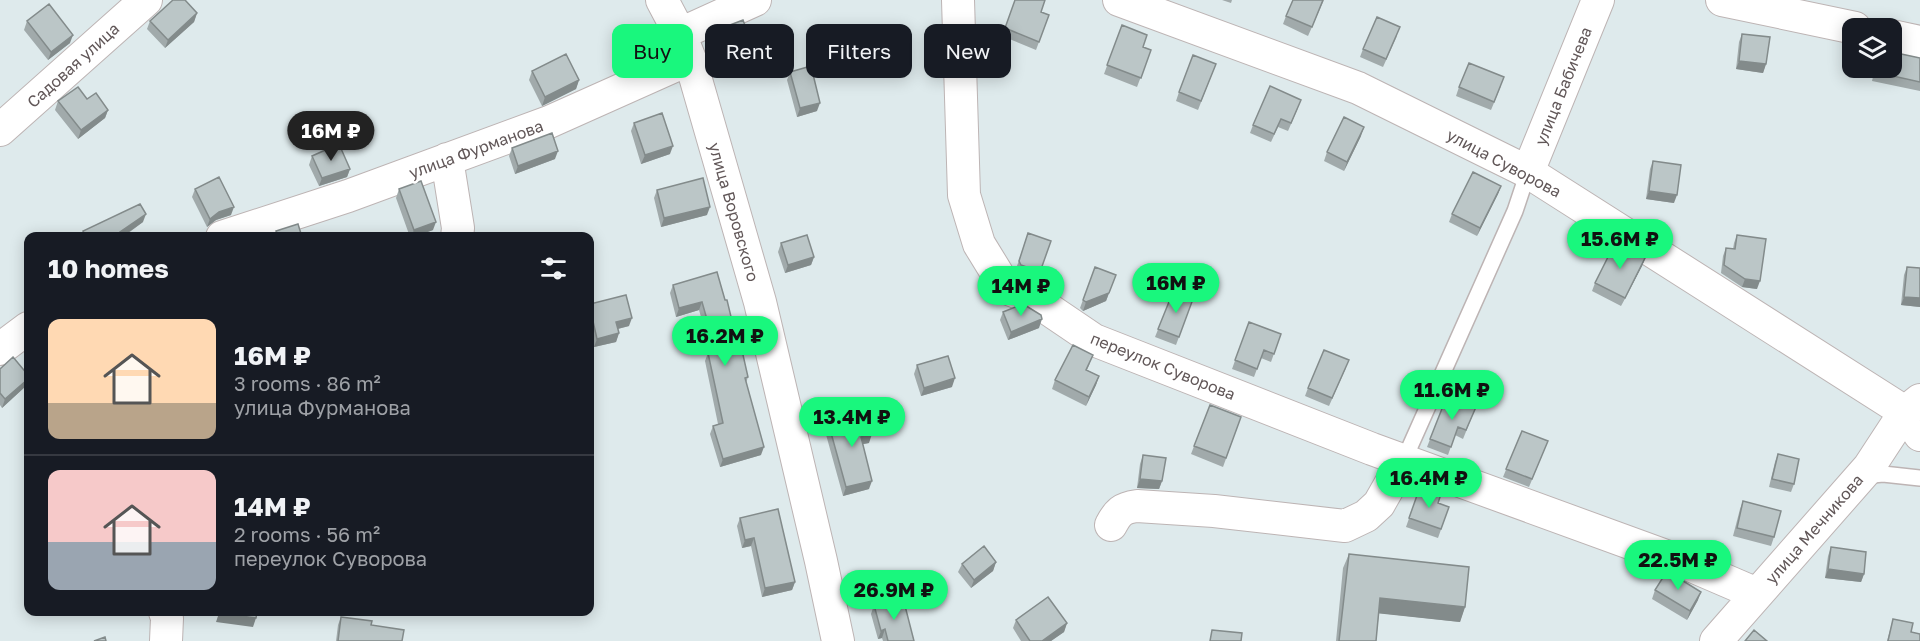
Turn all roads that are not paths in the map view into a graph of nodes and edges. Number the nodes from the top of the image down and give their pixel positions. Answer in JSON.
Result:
{"nodes":[{"id":1,"x":146,"y":0,"type":"edge"},
{"id":2,"x":662,"y":0,"type":"edge"},
{"id":3,"x":755,"y":0,"type":"edge"},
{"id":4,"x":958,"y":0,"type":"edge"},
{"id":5,"x":1119,"y":0,"type":"edge"},
{"id":6,"x":1598,"y":0,"type":"edge"},
{"id":7,"x":1722,"y":0,"type":"edge"},
{"id":8,"x":674,"y":24,"type":"edge"},
{"id":9,"x":1842,"y":25,"type":"edge"},
{"id":10,"x":1902,"y":38,"type":"edge"},
{"id":11,"x":693,"y":41,"type":"edge"},
{"id":12,"x":1920,"y":42,"type":"edge"},
{"id":13,"x":693,"y":73,"type":"edge"},
{"id":14,"x":628,"y":78,"type":"edge"},
{"id":15,"x":0,"y":130,"type":"edge"},
{"id":16,"x":447,"y":159,"type":"junction"},
{"id":17,"x":1528,"y":172,"type":"junction"},
{"id":18,"x":237,"y":232,"type":"edge"},
{"id":19,"x":458,"y":232,"type":"edge"},
{"id":20,"x":24,"y":331,"type":"edge"},
{"id":21,"x":0,"y":349,"type":"edge"},
{"id":22,"x":1915,"y":416,"type":"edge"},
{"id":23,"x":1404,"y":460,"type":"junction"},
{"id":24,"x":1862,"y":476,"type":"junction"},
{"id":25,"x":1920,"y":477,"type":"edge"},
{"id":26,"x":1111,"y":525,"type":"dead end"},
{"id":27,"x":1757,"y":594,"type":"junction"},
{"id":28,"x":838,"y":641,"type":"edge"},
{"id":29,"x":1716,"y":641,"type":"edge"}],
"edges":[{"from":1,"to":15,"type":"street","name":"Садовая улица"},
{"from":2,"to":8,"type":"street","name":"улица Воровского"},
{"from":3,"to":11,"type":"street"},
{"from":4,"to":23,"type":"street","name":"переулок Суворова"},
{"from":5,"to":17,"type":"street","name":"улица Суворова"},
{"from":6,"to":17,"type":"street","name":"улица Бабичева"},
{"from":7,"to":9,"type":"street"},
{"from":10,"to":12,"type":"street"},
{"from":13,"to":28,"type":"street","name":"улица Воровского"},
{"from":14,"to":16,"type":"street","name":"улица Фурманова"},
{"from":16,"to":18,"type":"street","name":"улица Фурманова"},
{"from":16,"to":19,"type":"street"},
{"from":17,"to":22,"type":"street","name":"улица Суворова"},
{"from":17,"to":23,"type":"lane"},
{"from":20,"to":21,"type":"street"},
{"from":22,"to":24,"type":"street","name":"улица Мечникова"},
{"from":23,"to":26,"type":"street"},
{"from":23,"to":27,"type":"street","name":"переулок Суворова"},
{"from":24,"to":25,"type":"lane"},
{"from":24,"to":27,"type":"street","name":"улица Мечникова"},
{"from":27,"to":29,"type":"street","name":"улица Мечникова"}]}
